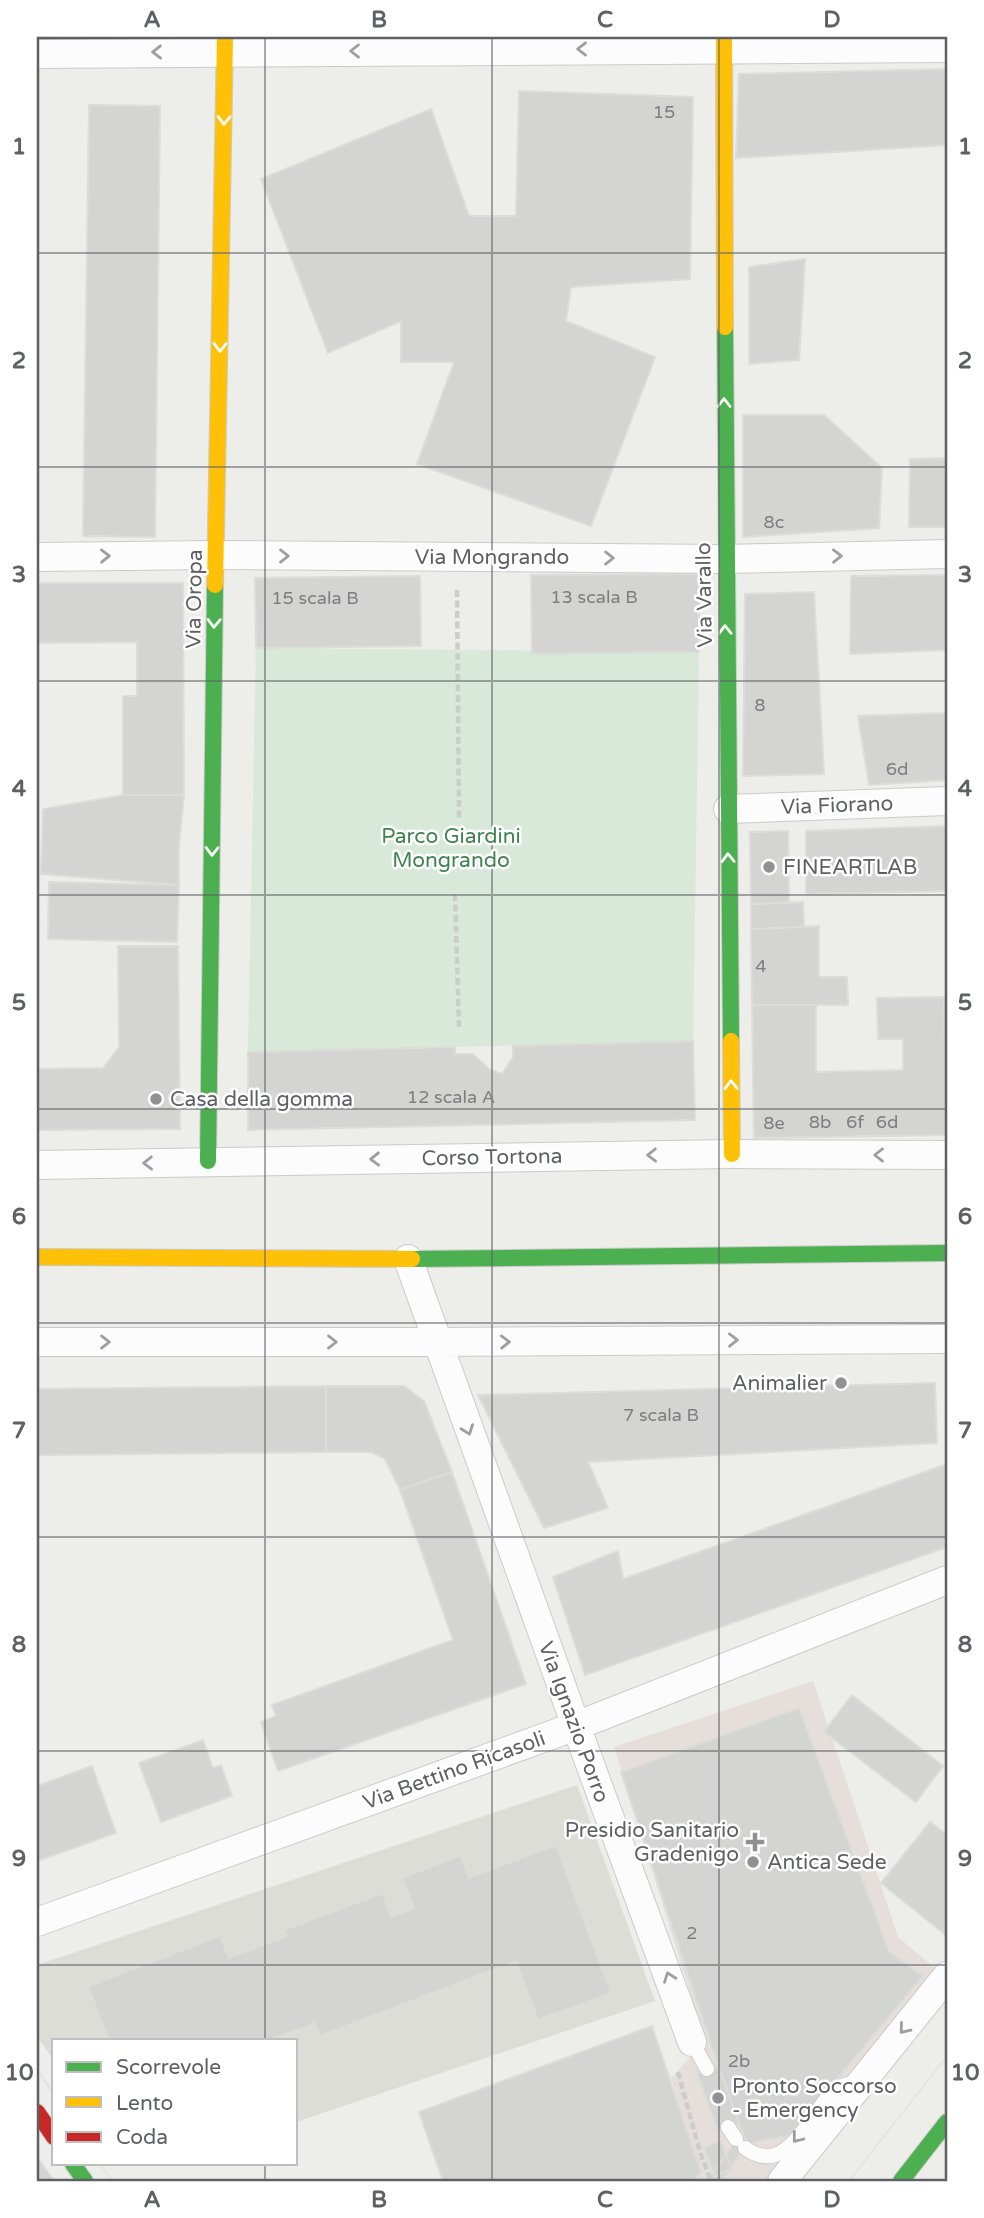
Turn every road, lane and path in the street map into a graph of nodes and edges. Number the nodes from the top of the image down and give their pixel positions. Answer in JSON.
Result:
{"nodes":[{"id":1,"x":724,"y":43,"type":"edge"},
{"id":2,"x":225,"y":44,"type":"edge"},
{"id":3,"x":947,"y":48,"type":"edge"},
{"id":4,"x":37,"y":54,"type":"edge"},
{"id":5,"x":947,"y":554,"type":"edge"},
{"id":6,"x":215,"y":555,"type":"junction"},
{"id":7,"x":37,"y":557,"type":"edge"},
{"id":8,"x":724,"y":559,"type":"junction"},
{"id":9,"x":457,"y":590,"type":"dead end"},
{"id":10,"x":947,"y":801,"type":"edge"},
{"id":11,"x":728,"y":808,"type":"junction"},
{"id":12,"x":459,"y":819,"type":"dead end"},
{"id":13,"x":455,"y":894,"type":"dead end"},
{"id":14,"x":459,"y":1027,"type":"dead end"},
{"id":15,"x":732,"y":1154,"type":"junction"},
{"id":16,"x":947,"y":1155,"type":"edge"},
{"id":17,"x":208,"y":1161,"type":"junction"},
{"id":18,"x":37,"y":1165,"type":"edge"},
{"id":19,"x":947,"y":1253,"type":"edge"},
{"id":20,"x":37,"y":1257,"type":"edge"},
{"id":21,"x":408,"y":1259,"type":"junction"},
{"id":22,"x":947,"y":1339,"type":"edge"},
{"id":23,"x":37,"y":1342,"type":"edge"},
{"id":24,"x":437,"y":1342,"type":"junction"},
{"id":25,"x":947,"y":1580,"type":"edge"},
{"id":26,"x":576,"y":1726,"type":"junction"},
{"id":27,"x":37,"y":1922,"type":"edge"},
{"id":28,"x":947,"y":1976,"type":"edge"},
{"id":29,"x":692,"y":2042,"type":"junction"},
{"id":30,"x":707,"y":2069,"type":"dead end"},
{"id":31,"x":864,"y":2079,"type":"junction"},
{"id":32,"x":37,"y":2112,"type":"edge"},
{"id":33,"x":947,"y":2122,"type":"edge"},
{"id":34,"x":52,"y":2134,"type":"edge"},
{"id":35,"x":736,"y":2138,"type":"dead end"},
{"id":36,"x":74,"y":2166,"type":"edge"},
{"id":37,"x":85,"y":2181,"type":"edge"},
{"id":38,"x":711,"y":2181,"type":"edge"},
{"id":39,"x":782,"y":2181,"type":"edge"},
{"id":40,"x":901,"y":2181,"type":"edge"}],
"edges":[{"from":1,"to":2,"type":"street","one_way":true},
{"from":1,"to":3,"type":"street"},
{"from":8,"to":1,"type":"street","name":"Via Varallo","one_way":true},
{"from":2,"to":4,"type":"street","one_way":true},
{"from":2,"to":6,"type":"street","name":"Via Oropa","one_way":true},
{"from":8,"to":5,"type":"street","name":"Via Mongrando","one_way":true},
{"from":7,"to":6,"type":"street","name":"Via Mongrando","one_way":true},
{"from":6,"to":8,"type":"street","name":"Via Mongrando","one_way":true},
{"from":6,"to":17,"type":"street","name":"Via Oropa","one_way":true},
{"from":11,"to":8,"type":"street","name":"Via Varallo","one_way":true},
{"from":9,"to":12,"type":"path"},
{"from":10,"to":11,"type":"street","name":"Via Fiorano"},
{"from":15,"to":11,"type":"street","name":"Via Varallo","one_way":true},
{"from":13,"to":14,"type":"path"},
{"from":16,"to":15,"type":"street","name":"Corso Tortona","one_way":true},
{"from":15,"to":17,"type":"street","name":"Corso Tortona","one_way":true},
{"from":17,"to":18,"type":"street","name":"Corso Tortona","one_way":true},
{"from":19,"to":21,"type":"street"},
{"from":20,"to":21,"type":"street"},
{"from":21,"to":24,"type":"street","name":"Via Ignazio Porro"},
{"from":24,"to":22,"type":"street","one_way":true},
{"from":23,"to":24,"type":"street","one_way":true},
{"from":24,"to":26,"type":"street","name":"Via Ignazio Porro","one_way":true},
{"from":25,"to":26,"type":"street","name":"Via Bettino Ricasoli"},
{"from":26,"to":27,"type":"street","name":"Via Bettino Ricasoli"},
{"from":29,"to":26,"type":"street","name":"Via Ignazio Porro","one_way":true},
{"from":28,"to":31,"type":"street","one_way":true},
{"from":29,"to":30,"type":"lane"},
{"from":29,"to":38,"type":"path"},
{"from":31,"to":35,"type":"lane","one_way":true},
{"from":31,"to":39,"type":"street"},
{"from":32,"to":34,"type":"street"},
{"from":33,"to":40,"type":"street"},
{"from":36,"to":37,"type":"street"}]}
